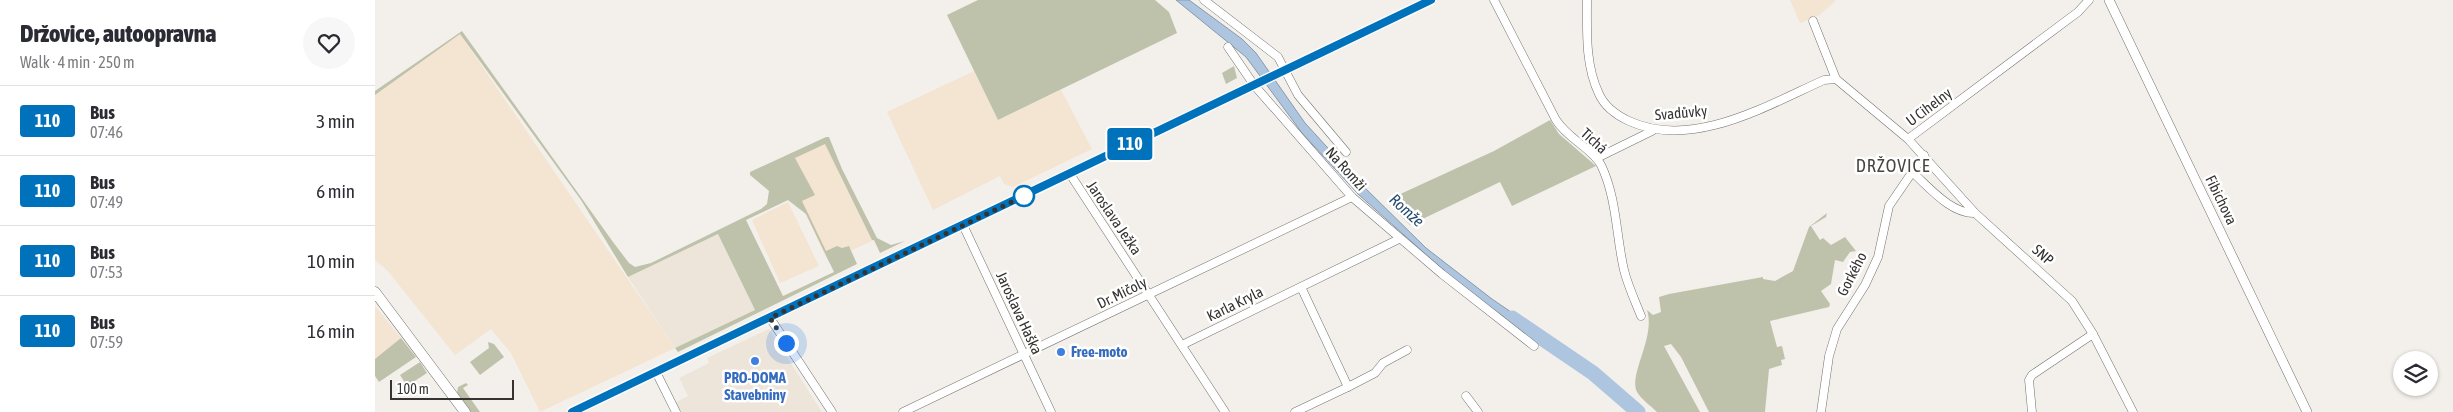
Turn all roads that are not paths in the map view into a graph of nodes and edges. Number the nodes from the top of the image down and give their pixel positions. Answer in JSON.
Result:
{"nodes":[{"id":1,"x":1204,"y":0,"type":"edge"},
{"id":2,"x":1431,"y":0,"type":"edge"},
{"id":3,"x":1495,"y":0,"type":"edge"},
{"id":4,"x":1587,"y":0,"type":"edge"},
{"id":5,"x":2089,"y":0,"type":"edge"},
{"id":6,"x":2109,"y":0,"type":"edge"},
{"id":7,"x":1813,"y":21,"type":"dead end"},
{"id":8,"x":1229,"y":47,"type":"dead end"},
{"id":9,"x":1283,"y":71,"type":"junction"},
{"id":10,"x":1836,"y":79,"type":"junction"},
{"id":11,"x":1254,"y":85,"type":"junction"},
{"id":12,"x":1652,"y":131,"type":"junction"},
{"id":13,"x":1908,"y":139,"type":"junction"},
{"id":14,"x":1346,"y":152,"type":"dead end"},
{"id":15,"x":1924,"y":156,"type":"junction"},
{"id":16,"x":1597,"y":158,"type":"junction"},
{"id":17,"x":1912,"y":172,"type":"junction"},
{"id":18,"x":1070,"y":174,"type":"junction"},
{"id":19,"x":1352,"y":197,"type":"junction"},
{"id":20,"x":1975,"y":213,"type":"junction"},
{"id":21,"x":963,"y":225,"type":"junction"},
{"id":22,"x":1399,"y":238,"type":"junction"},
{"id":23,"x":1301,"y":287,"type":"junction"},
{"id":24,"x":375,"y":292,"type":"edge"},
{"id":25,"x":1149,"y":295,"type":"junction"},
{"id":26,"x":1641,"y":316,"type":"dead end"},
{"id":27,"x":770,"y":318,"type":"junction"},
{"id":28,"x":2093,"y":334,"type":"junction"},
{"id":29,"x":1182,"y":345,"type":"junction"},
{"id":30,"x":1534,"y":346,"type":"dead end"},
{"id":31,"x":1407,"y":350,"type":"dead end"},
{"id":32,"x":1024,"y":355,"type":"junction"},
{"id":33,"x":656,"y":372,"type":"junction"},
{"id":34,"x":1348,"y":387,"type":"junction"},
{"id":35,"x":1467,"y":396,"type":"dead end"},
{"id":36,"x":465,"y":412,"type":"edge"},
{"id":37,"x":572,"y":412,"type":"edge"},
{"id":38,"x":675,"y":412,"type":"edge"},
{"id":39,"x":833,"y":412,"type":"edge"},
{"id":40,"x":903,"y":412,"type":"edge"},
{"id":41,"x":1051,"y":412,"type":"edge"},
{"id":42,"x":1225,"y":412,"type":"edge"},
{"id":43,"x":1295,"y":412,"type":"edge"},
{"id":44,"x":1478,"y":412,"type":"edge"},
{"id":45,"x":1821,"y":412,"type":"edge"},
{"id":46,"x":2032,"y":412,"type":"edge"},
{"id":47,"x":2133,"y":412,"type":"edge"},
{"id":48,"x":2307,"y":412,"type":"edge"}],
"edges":[{"from":1,"to":9,"type":"street","name":"Na Romži"},
{"from":2,"to":9,"type":"street"},
{"from":3,"to":16,"type":"street","name":"Tichá"},
{"from":4,"to":12,"type":"street","name":"Svadůvky"},
{"from":5,"to":13,"type":"street","name":"U Cihelny"},
{"from":6,"to":48,"type":"street","name":"Fibichova"},
{"from":7,"to":10,"type":"street","name":"U Cihelny"},
{"from":8,"to":11,"type":"street","name":"Na Romži"},
{"from":9,"to":11,"type":"street"},
{"from":9,"to":14,"type":"street","name":"Na Romži"},
{"from":10,"to":12,"type":"street","name":"Svadůvky"},
{"from":10,"to":13,"type":"street","name":"U Cihelny"},
{"from":11,"to":18,"type":"street"},
{"from":11,"to":19,"type":"street","name":"Na Romži"},
{"from":12,"to":16,"type":"street"},
{"from":13,"to":15,"type":"street","name":"SNP"},
{"from":15,"to":17,"type":"street","name":"Gorkého"},
{"from":15,"to":20,"type":"street","name":"SNP"},
{"from":16,"to":26,"type":"street","name":"Tichá"},
{"from":17,"to":20,"type":"street"},
{"from":17,"to":45,"type":"street","name":"Gorkého"},
{"from":18,"to":21,"type":"street"},
{"from":18,"to":25,"type":"street","name":"Jaroslava Ježka"},
{"from":19,"to":22,"type":"street","name":"Na Romži"},
{"from":19,"to":25,"type":"street","name":"Dr. Mičoly"},
{"from":20,"to":28,"type":"street","name":"SNP"},
{"from":21,"to":27,"type":"street"},
{"from":21,"to":32,"type":"street","name":"Jaroslava Haška"},
{"from":22,"to":23,"type":"street","name":"Karla Kryla"},
{"from":22,"to":30,"type":"street","name":"Na Romži"},
{"from":23,"to":29,"type":"street","name":"Karla Kryla"},
{"from":23,"to":34,"type":"street"},
{"from":24,"to":36,"type":"main road"},
{"from":25,"to":29,"type":"street","name":"Jaroslava Ježka"},
{"from":25,"to":32,"type":"street","name":"Dr. Mičoly"},
{"from":27,"to":33,"type":"street"},
{"from":27,"to":39,"type":"street"},
{"from":28,"to":46,"type":"street"},
{"from":28,"to":47,"type":"street","name":"SNP"},
{"from":29,"to":42,"type":"street","name":"Jaroslava Ježka"},
{"from":31,"to":34,"type":"street"},
{"from":32,"to":40,"type":"street","name":"Dr. Mičoly"},
{"from":32,"to":41,"type":"street","name":"Jaroslava Haška"},
{"from":33,"to":37,"type":"street"},
{"from":33,"to":38,"type":"street"},
{"from":34,"to":43,"type":"street"},
{"from":35,"to":44,"type":"street"}]}
